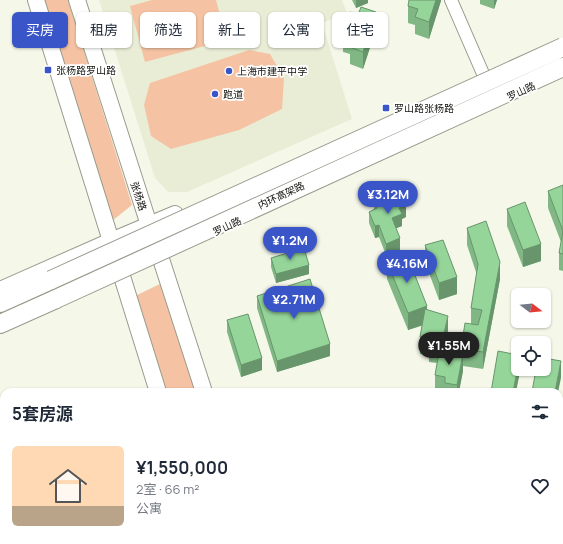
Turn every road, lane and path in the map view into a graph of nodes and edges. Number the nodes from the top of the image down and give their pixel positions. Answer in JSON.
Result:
{"nodes":[{"id":1,"x":36,"y":0,"type":"edge"},
{"id":2,"x":77,"y":0,"type":"edge"},
{"id":3,"x":451,"y":0,"type":"edge"},
{"id":4,"x":563,"y":41,"type":"edge"},
{"id":5,"x":563,"y":47,"type":"edge"},
{"id":6,"x":563,"y":67,"type":"edge"},
{"id":7,"x":563,"y":72,"type":"edge"},
{"id":8,"x":484,"y":76,"type":"junction"},
{"id":9,"x":149,"y":226,"type":"junction"},
{"id":10,"x":111,"y":241,"type":"junction"},
{"id":11,"x":160,"y":256,"type":"junction"},
{"id":12,"x":121,"y":273,"type":"junction"},
{"id":13,"x":0,"y":290,"type":"edge"},
{"id":14,"x":0,"y":303,"type":"edge"},
{"id":15,"x":0,"y":324,"type":"edge"},
{"id":16,"x":0,"y":331,"type":"edge"},
{"id":17,"x":157,"y":388,"type":"edge"},
{"id":18,"x":203,"y":388,"type":"edge"}],
"edges":[{"from":1,"to":10,"type":"main road"},
{"from":2,"to":9,"type":"main road","name":"张杨路"},
{"from":3,"to":8,"type":"street"},
{"from":4,"to":8,"type":"main road"},
{"from":5,"to":14,"type":"highway","name":"内环高架路","bridge":true},
{"from":6,"to":15,"type":"highway","name":"内环高架路","bridge":true},
{"from":7,"to":11,"type":"main road","name":"罗山路"},
{"from":8,"to":9,"type":"main road"},
{"from":9,"to":10,"type":"main road"},
{"from":9,"to":11,"type":"main road","name":"张杨路"},
{"from":10,"to":12,"type":"main road"},
{"from":10,"to":13,"type":"main road"},
{"from":11,"to":12,"type":"main road","name":"罗山路"},
{"from":11,"to":18,"type":"main road","name":"张杨路"},
{"from":12,"to":16,"type":"main road","name":"罗山路"},
{"from":12,"to":17,"type":"main road"}]}
